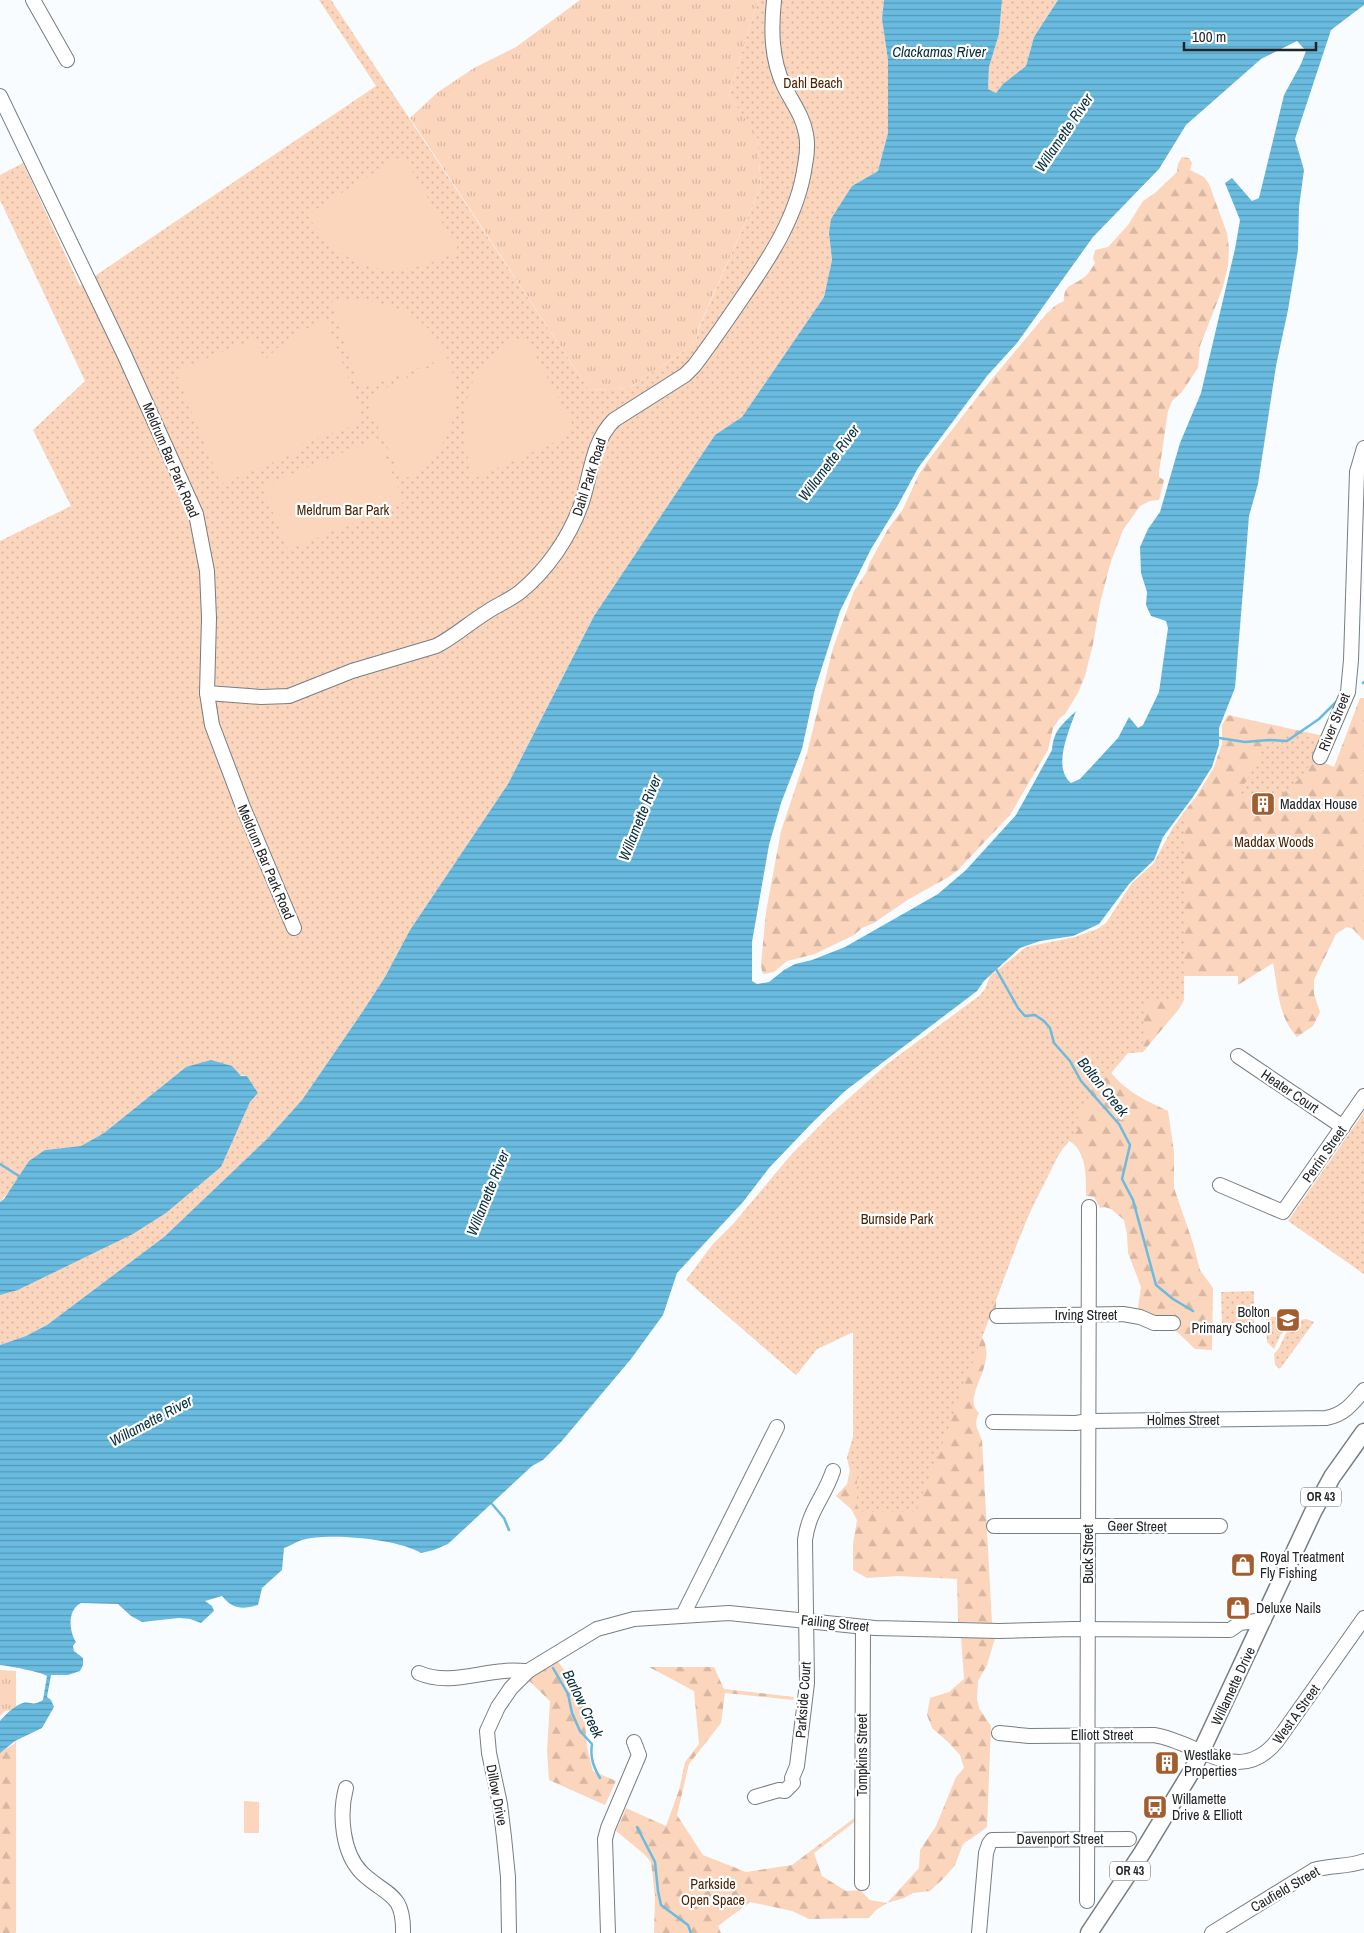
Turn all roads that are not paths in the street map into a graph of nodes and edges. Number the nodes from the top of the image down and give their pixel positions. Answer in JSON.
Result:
{"nodes":[{"id":1,"x":33,"y":0,"type":"edge"},
{"id":2,"x":774,"y":0,"type":"edge"},
{"id":3,"x":66,"y":60,"type":"dead end"},
{"id":4,"x":0,"y":96,"type":"edge"},
{"id":5,"x":1364,"y":450,"type":"edge"},
{"id":6,"x":207,"y":693,"type":"junction"},
{"id":7,"x":1320,"y":757,"type":"dead end"},
{"id":8,"x":294,"y":928,"type":"dead end"},
{"id":9,"x":1238,"y":1056,"type":"dead end"},
{"id":10,"x":1364,"y":1096,"type":"edge"},
{"id":11,"x":1342,"y":1127,"type":"junction"},
{"id":12,"x":1220,"y":1185,"type":"dead end"},
{"id":13,"x":1090,"y":1207,"type":"dead end"},
{"id":14,"x":1089,"y":1314,"type":"junction"},
{"id":15,"x":997,"y":1316,"type":"dead end"},
{"id":16,"x":1173,"y":1323,"type":"dead end"},
{"id":17,"x":1364,"y":1390,"type":"edge"},
{"id":18,"x":1089,"y":1420,"type":"junction"},
{"id":19,"x":993,"y":1422,"type":"dead end"},
{"id":20,"x":777,"y":1427,"type":"dead end"},
{"id":21,"x":1364,"y":1432,"type":"edge"},
{"id":22,"x":834,"y":1471,"type":"dead end"},
{"id":23,"x":1088,"y":1525,"type":"junction"},
{"id":24,"x":994,"y":1526,"type":"dead end"},
{"id":25,"x":1220,"y":1526,"type":"dead end"},
{"id":26,"x":683,"y":1615,"type":"junction"},
{"id":27,"x":1364,"y":1618,"type":"edge"},
{"id":28,"x":805,"y":1620,"type":"junction"},
{"id":29,"x":1264,"y":1620,"type":"junction"},
{"id":30,"x":863,"y":1627,"type":"junction"},
{"id":31,"x":1087,"y":1630,"type":"junction"},
{"id":32,"x":528,"y":1671,"type":"junction"},
{"id":33,"x":419,"y":1673,"type":"dead end"},
{"id":34,"x":999,"y":1733,"type":"dead end"},
{"id":35,"x":1087,"y":1735,"type":"junction"},
{"id":36,"x":634,"y":1742,"type":"dead end"},
{"id":37,"x":1202,"y":1751,"type":"junction"},
{"id":38,"x":346,"y":1788,"type":"dead end"},
{"id":39,"x":755,"y":1797,"type":"dead end"},
{"id":40,"x":1086,"y":1839,"type":"junction"},
{"id":41,"x":1129,"y":1839,"type":"dead end"},
{"id":42,"x":1364,"y":1861,"type":"edge"},
{"id":43,"x":862,"y":1883,"type":"dead end"},
{"id":44,"x":1087,"y":1901,"type":"dead end"},
{"id":45,"x":403,"y":1933,"type":"edge"},
{"id":46,"x":509,"y":1933,"type":"edge"},
{"id":47,"x":608,"y":1933,"type":"edge"},
{"id":48,"x":979,"y":1933,"type":"edge"},
{"id":49,"x":1089,"y":1933,"type":"edge"},
{"id":50,"x":1212,"y":1933,"type":"edge"}],
"edges":[{"from":1,"to":3,"type":"street"},
{"from":2,"to":6,"type":"street","name":"Dahl Park Road"},
{"from":4,"to":6,"type":"street","name":"Meldrum Bar Park Road"},
{"from":5,"to":7,"type":"street","name":"River Street"},
{"from":6,"to":8,"type":"street","name":"Meldrum Bar Park Road"},
{"from":9,"to":11,"type":"street","name":"Heater Court"},
{"from":10,"to":11,"type":"street","name":"Perrin Street"},
{"from":11,"to":12,"type":"street","name":"Perrin Street"},
{"from":13,"to":14,"type":"street","name":"Buck Street"},
{"from":14,"to":15,"type":"street","name":"Irving Street"},
{"from":14,"to":16,"type":"street","name":"Irving Street"},
{"from":14,"to":18,"type":"street","name":"Buck Street"},
{"from":17,"to":18,"type":"street","name":"Holmes Street"},
{"from":18,"to":19,"type":"street","name":"Holmes Street"},
{"from":18,"to":23,"type":"street","name":"Buck Street"},
{"from":20,"to":26,"type":"street"},
{"from":21,"to":29,"type":"main road","name":"Willamette Drive","number":"OR 43"},
{"from":22,"to":28,"type":"street","name":"Parkside Court"},
{"from":23,"to":24,"type":"street","name":"Geer Street"},
{"from":23,"to":25,"type":"street","name":"Geer Street"},
{"from":23,"to":31,"type":"street","name":"Buck Street"},
{"from":26,"to":28,"type":"street","name":"Failing Street"},
{"from":26,"to":32,"type":"street","name":"Failing Street"},
{"from":27,"to":37,"type":"street","name":"West A Street"},
{"from":28,"to":30,"type":"street","name":"Failing Street"},
{"from":28,"to":39,"type":"street","name":"Parkside Court"},
{"from":29,"to":31,"type":"street","name":"Failing Street"},
{"from":29,"to":37,"type":"main road","name":"Willamette Drive","number":"OR 43"},
{"from":30,"to":31,"type":"street","name":"Failing Street"},
{"from":30,"to":43,"type":"street","name":"Tompkins Street"},
{"from":31,"to":35,"type":"street","name":"Buck Street"},
{"from":32,"to":33,"type":"street"},
{"from":32,"to":46,"type":"street","name":"Dillow Drive"},
{"from":34,"to":35,"type":"street","name":"Elliott Street"},
{"from":35,"to":37,"type":"street","name":"Elliott Street"},
{"from":35,"to":40,"type":"street","name":"Buck Street"},
{"from":36,"to":47,"type":"street"},
{"from":37,"to":49,"type":"main road","name":"Willamette Drive","number":"OR 43"},
{"from":38,"to":45,"type":"street"},
{"from":40,"to":41,"type":"street","name":"Davenport Street"},
{"from":40,"to":44,"type":"street","name":"Buck Street"},
{"from":40,"to":48,"type":"street","name":"Davenport Street"},
{"from":42,"to":50,"type":"street","name":"Caufield Street"}]}
